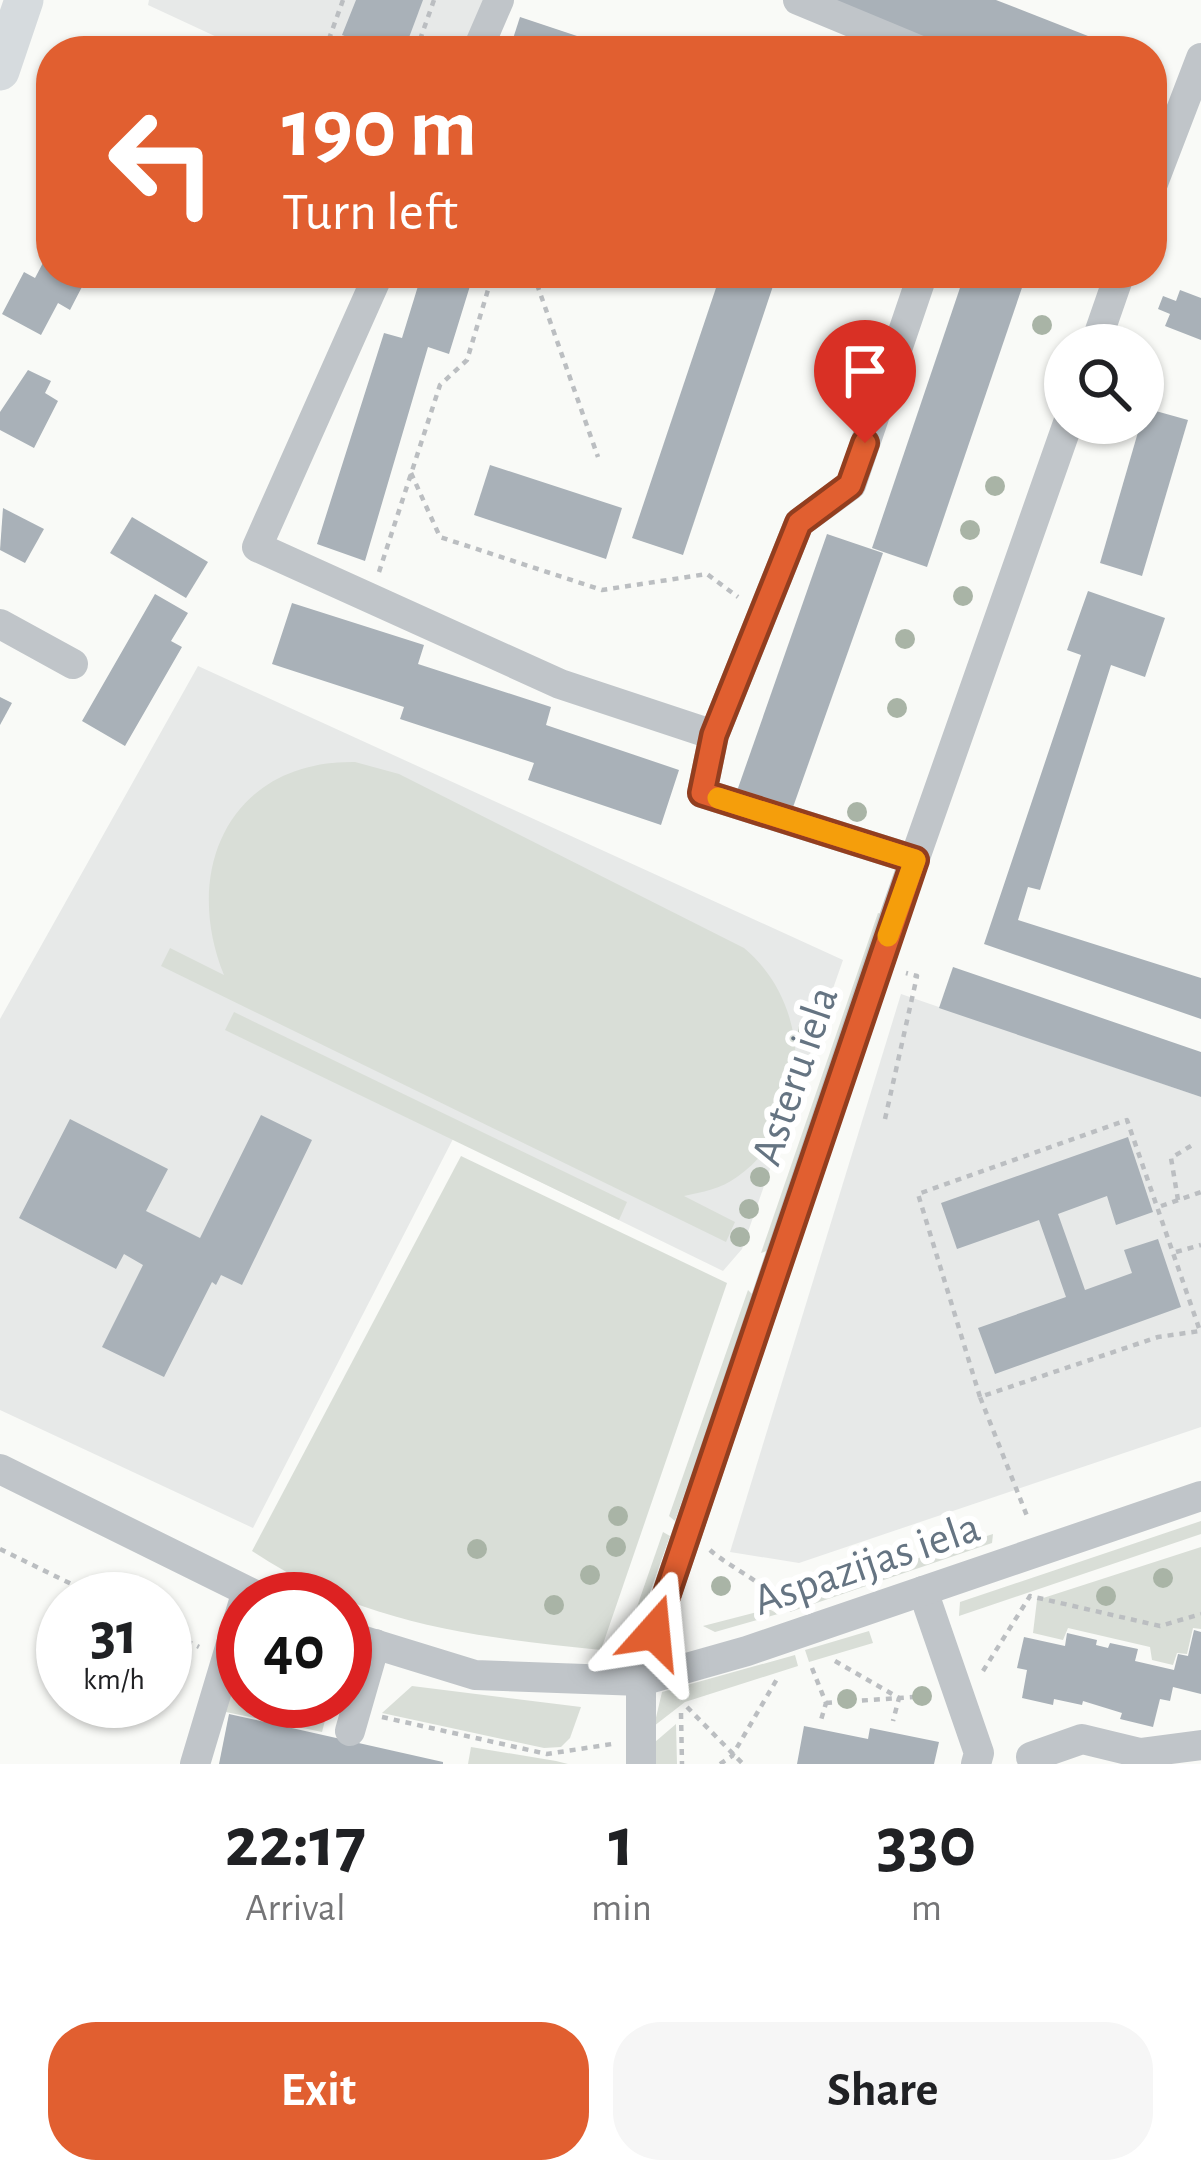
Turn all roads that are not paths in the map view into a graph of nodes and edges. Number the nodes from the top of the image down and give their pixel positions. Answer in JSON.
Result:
{"nodes":[{"id":1,"x":499,"y":0,"type":"edge"},
{"id":2,"x":797,"y":0,"type":"edge"},
{"id":3,"x":15,"y":7,"type":"edge"},
{"id":4,"x":483,"y":36,"type":"edge"},
{"id":5,"x":885,"y":36,"type":"edge"},
{"id":6,"x":1201,"y":58,"type":"edge"},
{"id":7,"x":0,"y":71,"type":"edge"},
{"id":8,"x":1167,"y":128,"type":"edge"},
{"id":9,"x":372,"y":288,"type":"edge"},
{"id":10,"x":918,"y":288,"type":"edge"},
{"id":11,"x":1115,"y":288,"type":"edge"},
{"id":12,"x":1102,"y":324,"type":"edge"},
{"id":13,"x":1061,"y":444,"type":"edge"},
{"id":14,"x":0,"y":624,"type":"edge"},
{"id":15,"x":73,"y":664,"type":"dead end"},
{"id":16,"x":714,"y":735,"type":"junction"},
{"id":17,"x":915,"y":860,"type":"junction"},
{"id":18,"x":0,"y":1469,"type":"edge"},
{"id":19,"x":1201,"y":1496,"type":"edge"},
{"id":20,"x":216,"y":1580,"type":"edge"},
{"id":21,"x":923,"y":1591,"type":"junction"},
{"id":22,"x":372,"y":1644,"type":"edge"},
{"id":23,"x":641,"y":1681,"type":"junction"},
{"id":24,"x":216,"y":1701,"type":"edge"},
{"id":25,"x":1201,"y":1745,"type":"edge"},
{"id":26,"x":977,"y":1758,"type":"edge"},
{"id":27,"x":1034,"y":1760,"type":"edge"},
{"id":28,"x":195,"y":1764,"type":"edge"},
{"id":29,"x":641,"y":1764,"type":"edge"}],
"edges":[{"from":1,"to":4,"type":"street"},
{"from":2,"to":5,"type":"street"},
{"from":3,"to":7,"type":"main road"},
{"from":6,"to":8,"type":"street"},
{"from":9,"to":16,"type":"street"},
{"from":10,"to":16,"type":"street"},
{"from":11,"to":12,"type":"street"},
{"from":13,"to":17,"type":"street","name":"Asteru iela"},
{"from":14,"to":15,"type":"street"},
{"from":16,"to":17,"type":"street"},
{"from":17,"to":23,"type":"street","name":"Asteru iela"},
{"from":18,"to":20,"type":"street"},
{"from":19,"to":21,"type":"street","name":"Aspazijas iela"},
{"from":21,"to":23,"type":"street","name":"Aspazijas iela"},
{"from":21,"to":26,"type":"street"},
{"from":22,"to":23,"type":"street","name":"Aspazijas iela"},
{"from":23,"to":29,"type":"street","name":"Asteru iela"},
{"from":24,"to":28,"type":"street"},
{"from":25,"to":27,"type":"street"},
{"from":26,"to":27,"type":"street"}]}
